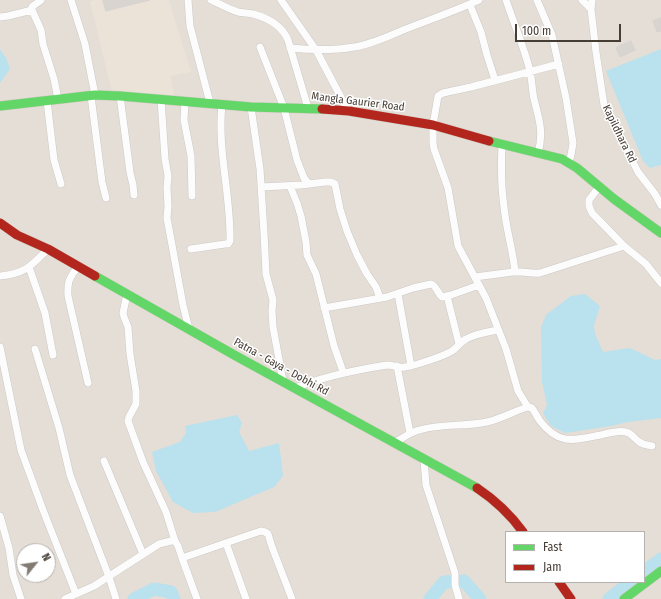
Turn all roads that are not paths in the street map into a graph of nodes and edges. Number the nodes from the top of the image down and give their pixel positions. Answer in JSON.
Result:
{"nodes":[{"id":1,"x":41,"y":0,"type":"edge"},
{"id":2,"x":71,"y":0,"type":"edge"},
{"id":3,"x":188,"y":0,"type":"edge"},
{"id":4,"x":211,"y":0,"type":"edge"},
{"id":5,"x":281,"y":0,"type":"edge"},
{"id":6,"x":478,"y":0,"type":"edge"},
{"id":7,"x":506,"y":0,"type":"edge"},
{"id":8,"x":537,"y":0,"type":"edge"},
{"id":9,"x":582,"y":0,"type":"edge"},
{"id":10,"x":592,"y":0,"type":"edge"},
{"id":11,"x":470,"y":5,"type":"junction"},
{"id":12,"x":592,"y":8,"type":"junction"},
{"id":13,"x":32,"y":10,"type":"junction"},
{"id":14,"x":0,"y":17,"type":"edge"},
{"id":15,"x":260,"y":47,"type":"dead end"},
{"id":16,"x":290,"y":48,"type":"junction"},
{"id":17,"x":316,"y":50,"type":"junction"},
{"id":18,"x":559,"y":64,"type":"junction"},
{"id":19,"x":530,"y":72,"type":"junction"},
{"id":20,"x":495,"y":80,"type":"junction"},
{"id":21,"x":93,"y":96,"type":"junction"},
{"id":22,"x":120,"y":96,"type":"junction"},
{"id":23,"x":161,"y":99,"type":"junction"},
{"id":24,"x":58,"y":100,"type":"junction"},
{"id":25,"x":47,"y":101,"type":"junction"},
{"id":26,"x":185,"y":101,"type":"junction"},
{"id":27,"x":210,"y":103,"type":"junction"},
{"id":28,"x":222,"y":105,"type":"junction"},
{"id":29,"x":0,"y":106,"type":"edge"},
{"id":30,"x":251,"y":107,"type":"junction"},
{"id":31,"x":284,"y":108,"type":"junction"},
{"id":32,"x":308,"y":108,"type":"junction"},
{"id":33,"x":349,"y":111,"type":"junction"},
{"id":34,"x":433,"y":125,"type":"junction"},
{"id":35,"x":502,"y":145,"type":"junction"},
{"id":36,"x":538,"y":154,"type":"junction"},
{"id":37,"x":569,"y":163,"type":"junction"},
{"id":38,"x":61,"y":184,"type":"dead end"},
{"id":39,"x":308,"y":184,"type":"junction"},
{"id":40,"x":290,"y":186,"type":"junction"},
{"id":41,"x":261,"y":187,"type":"junction"},
{"id":42,"x":599,"y":187,"type":"junction"},
{"id":43,"x":134,"y":195,"type":"dead end"},
{"id":44,"x":192,"y":196,"type":"dead end"},
{"id":45,"x":106,"y":198,"type":"dead end"},
{"id":46,"x":661,"y":205,"type":"edge"},
{"id":47,"x":0,"y":223,"type":"edge"},
{"id":48,"x":0,"y":233,"type":"edge"},
{"id":49,"x":661,"y":233,"type":"edge"},
{"id":50,"x":17,"y":235,"type":"junction"},
{"id":51,"x":624,"y":246,"type":"junction"},
{"id":52,"x":48,"y":249,"type":"junction"},
{"id":53,"x":191,"y":249,"type":"dead end"},
{"id":54,"x":78,"y":266,"type":"junction"},
{"id":55,"x":29,"y":267,"type":"junction"},
{"id":56,"x":515,"y":272,"type":"junction"},
{"id":57,"x":0,"y":276,"type":"edge"},
{"id":58,"x":476,"y":277,"type":"junction"},
{"id":59,"x":660,"y":278,"type":"edge"},
{"id":60,"x":479,"y":285,"type":"junction"},
{"id":61,"x":127,"y":294,"type":"junction"},
{"id":62,"x":398,"y":294,"type":"junction"},
{"id":63,"x":448,"y":296,"type":"junction"},
{"id":64,"x":380,"y":298,"type":"junction"},
{"id":65,"x":324,"y":308,"type":"junction"},
{"id":66,"x":189,"y":329,"type":"junction"},
{"id":67,"x":498,"y":330,"type":"junction"},
{"id":68,"x":459,"y":344,"type":"junction"},
{"id":69,"x":0,"y":347,"type":"edge"},
{"id":70,"x":34,"y":349,"type":"dead end"},
{"id":71,"x":53,"y":355,"type":"dead end"},
{"id":72,"x":397,"y":366,"type":"junction"},
{"id":73,"x":411,"y":366,"type":"junction"},
{"id":74,"x":343,"y":372,"type":"junction"},
{"id":75,"x":283,"y":381,"type":"junction"},
{"id":76,"x":88,"y":383,"type":"dead end"},
{"id":77,"x":295,"y":388,"type":"junction"},
{"id":78,"x":528,"y":407,"type":"junction"},
{"id":79,"x":410,"y":434,"type":"junction"},
{"id":80,"x":394,"y":443,"type":"junction"},
{"id":81,"x":652,"y":446,"type":"dead end"},
{"id":82,"x":424,"y":460,"type":"junction"},
{"id":83,"x":104,"y":461,"type":"dead end"},
{"id":84,"x":0,"y":516,"type":"edge"},
{"id":85,"x":522,"y":531,"type":"edge"},
{"id":86,"x":175,"y":542,"type":"junction"},
{"id":87,"x":226,"y":543,"type":"junction"},
{"id":88,"x":144,"y":554,"type":"junction"},
{"id":89,"x":182,"y":558,"type":"junction"},
{"id":90,"x":660,"y":572,"type":"edge"},
{"id":91,"x":110,"y":577,"type":"junction"},
{"id":92,"x":560,"y":583,"type":"edge"},
{"id":93,"x":76,"y":594,"type":"junction"},
{"id":94,"x":21,"y":599,"type":"edge"},
{"id":95,"x":65,"y":599,"type":"edge"},
{"id":96,"x":116,"y":599,"type":"edge"},
{"id":97,"x":197,"y":599,"type":"edge"},
{"id":98,"x":246,"y":599,"type":"edge"},
{"id":99,"x":292,"y":599,"type":"edge"},
{"id":100,"x":459,"y":599,"type":"edge"},
{"id":101,"x":570,"y":599,"type":"edge"},
{"id":102,"x":624,"y":599,"type":"edge"}],
"edges":[{"from":1,"to":13,"type":"street"},
{"from":2,"to":21,"type":"street"},
{"from":3,"to":27,"type":"street"},
{"from":4,"to":16,"type":"street"},
{"from":5,"to":17,"type":"street"},
{"from":6,"to":11,"type":"street"},
{"from":7,"to":19,"type":"street"},
{"from":8,"to":18,"type":"street"},
{"from":9,"to":12,"type":"street"},
{"from":10,"to":12,"type":"street","name":"Kapildhara Rd"},
{"from":11,"to":17,"type":"street"},
{"from":11,"to":20,"type":"street"},
{"from":12,"to":46,"type":"street","name":"Kapildhara Rd"},
{"from":13,"to":14,"type":"street"},
{"from":13,"to":24,"type":"street"},
{"from":15,"to":31,"type":"street"},
{"from":16,"to":17,"type":"street"},
{"from":16,"to":32,"type":"street"},
{"from":17,"to":33,"type":"street"},
{"from":18,"to":19,"type":"street"},
{"from":18,"to":37,"type":"street"},
{"from":19,"to":20,"type":"street"},
{"from":19,"to":36,"type":"street"},
{"from":20,"to":34,"type":"street"},
{"from":21,"to":22,"type":"street","name":"Mangla Gaurier Road"},
{"from":21,"to":24,"type":"street","name":"Mangla Gaurier Road"},
{"from":21,"to":45,"type":"street"},
{"from":22,"to":23,"type":"street","name":"Mangla Gaurier Road"},
{"from":22,"to":43,"type":"street"},
{"from":23,"to":26,"type":"street","name":"Mangla Gaurier Road"},
{"from":23,"to":66,"type":"street"},
{"from":24,"to":25,"type":"street","name":"Mangla Gaurier Road"},
{"from":25,"to":29,"type":"street","name":"Mangla Gaurier Road"},
{"from":25,"to":38,"type":"street"},
{"from":26,"to":27,"type":"street","name":"Mangla Gaurier Road"},
{"from":26,"to":44,"type":"street"},
{"from":27,"to":28,"type":"street","name":"Mangla Gaurier Road"},
{"from":28,"to":30,"type":"street","name":"Mangla Gaurier Road"},
{"from":28,"to":53,"type":"street"},
{"from":30,"to":31,"type":"street","name":"Mangla Gaurier Road"},
{"from":30,"to":41,"type":"street"},
{"from":31,"to":32,"type":"street","name":"Mangla Gaurier Road"},
{"from":31,"to":39,"type":"street"},
{"from":32,"to":33,"type":"street","name":"Mangla Gaurier Road"},
{"from":33,"to":34,"type":"street","name":"Mangla Gaurier Road"},
{"from":34,"to":35,"type":"street","name":"Mangla Gaurier Road"},
{"from":34,"to":58,"type":"street"},
{"from":35,"to":36,"type":"street","name":"Mangla Gaurier Road"},
{"from":35,"to":56,"type":"street"},
{"from":36,"to":37,"type":"street","name":"Mangla Gaurier Road"},
{"from":37,"to":42,"type":"street","name":"Mangla Gaurier Road"},
{"from":39,"to":40,"type":"street"},
{"from":39,"to":64,"type":"street"},
{"from":40,"to":41,"type":"street"},
{"from":40,"to":65,"type":"street"},
{"from":41,"to":75,"type":"street"},
{"from":42,"to":49,"type":"street","name":"Mangla Gaurier Road"},
{"from":42,"to":51,"type":"street"},
{"from":47,"to":50,"type":"street","name":"Patna - Gaya - Dobhi Rd"},
{"from":48,"to":50,"type":"street","name":"Patna - Gaya - Dobhi Rd"},
{"from":50,"to":52,"type":"street","name":"Patna - Gaya - Dobhi Rd"},
{"from":51,"to":56,"type":"street"},
{"from":51,"to":59,"type":"street"},
{"from":52,"to":54,"type":"street","name":"Patna - Gaya - Dobhi Rd"},
{"from":52,"to":55,"type":"street"},
{"from":54,"to":61,"type":"street","name":"Patna - Gaya - Dobhi Rd"},
{"from":54,"to":76,"type":"street"},
{"from":55,"to":57,"type":"street"},
{"from":55,"to":71,"type":"street"},
{"from":56,"to":58,"type":"street"},
{"from":58,"to":60,"type":"street"},
{"from":60,"to":63,"type":"street"},
{"from":60,"to":67,"type":"street"},
{"from":61,"to":66,"type":"street","name":"Patna - Gaya - Dobhi Rd"},
{"from":61,"to":86,"type":"street"},
{"from":62,"to":63,"type":"street"},
{"from":62,"to":64,"type":"street"},
{"from":62,"to":73,"type":"street"},
{"from":63,"to":68,"type":"street"},
{"from":64,"to":65,"type":"street"},
{"from":65,"to":74,"type":"street"},
{"from":66,"to":75,"type":"street","name":"Patna - Gaya - Dobhi Rd"},
{"from":67,"to":68,"type":"street"},
{"from":67,"to":78,"type":"street"},
{"from":68,"to":73,"type":"street"},
{"from":69,"to":93,"type":"street"},
{"from":70,"to":91,"type":"street"},
{"from":72,"to":73,"type":"street"},
{"from":72,"to":74,"type":"street"},
{"from":72,"to":79,"type":"street"},
{"from":74,"to":77,"type":"street"},
{"from":75,"to":77,"type":"street","name":"Patna - Gaya - Dobhi Rd"},
{"from":77,"to":80,"type":"street","name":"Patna - Gaya - Dobhi Rd"},
{"from":78,"to":79,"type":"street"},
{"from":78,"to":81,"type":"street"},
{"from":79,"to":80,"type":"street"},
{"from":80,"to":82,"type":"street","name":"Patna - Gaya - Dobhi Rd"},
{"from":82,"to":85,"type":"street","name":"Patna - Gaya - Dobhi Rd"},
{"from":82,"to":100,"type":"street"},
{"from":83,"to":88,"type":"street"},
{"from":84,"to":94,"type":"street"},
{"from":86,"to":88,"type":"street"},
{"from":86,"to":89,"type":"street"},
{"from":87,"to":89,"type":"street"},
{"from":87,"to":98,"type":"street"},
{"from":87,"to":99,"type":"street"},
{"from":88,"to":91,"type":"street"},
{"from":89,"to":97,"type":"street"},
{"from":90,"to":102,"type":"street"},
{"from":91,"to":93,"type":"street"},
{"from":91,"to":96,"type":"street"},
{"from":92,"to":101,"type":"street"},
{"from":93,"to":95,"type":"street"}]}
